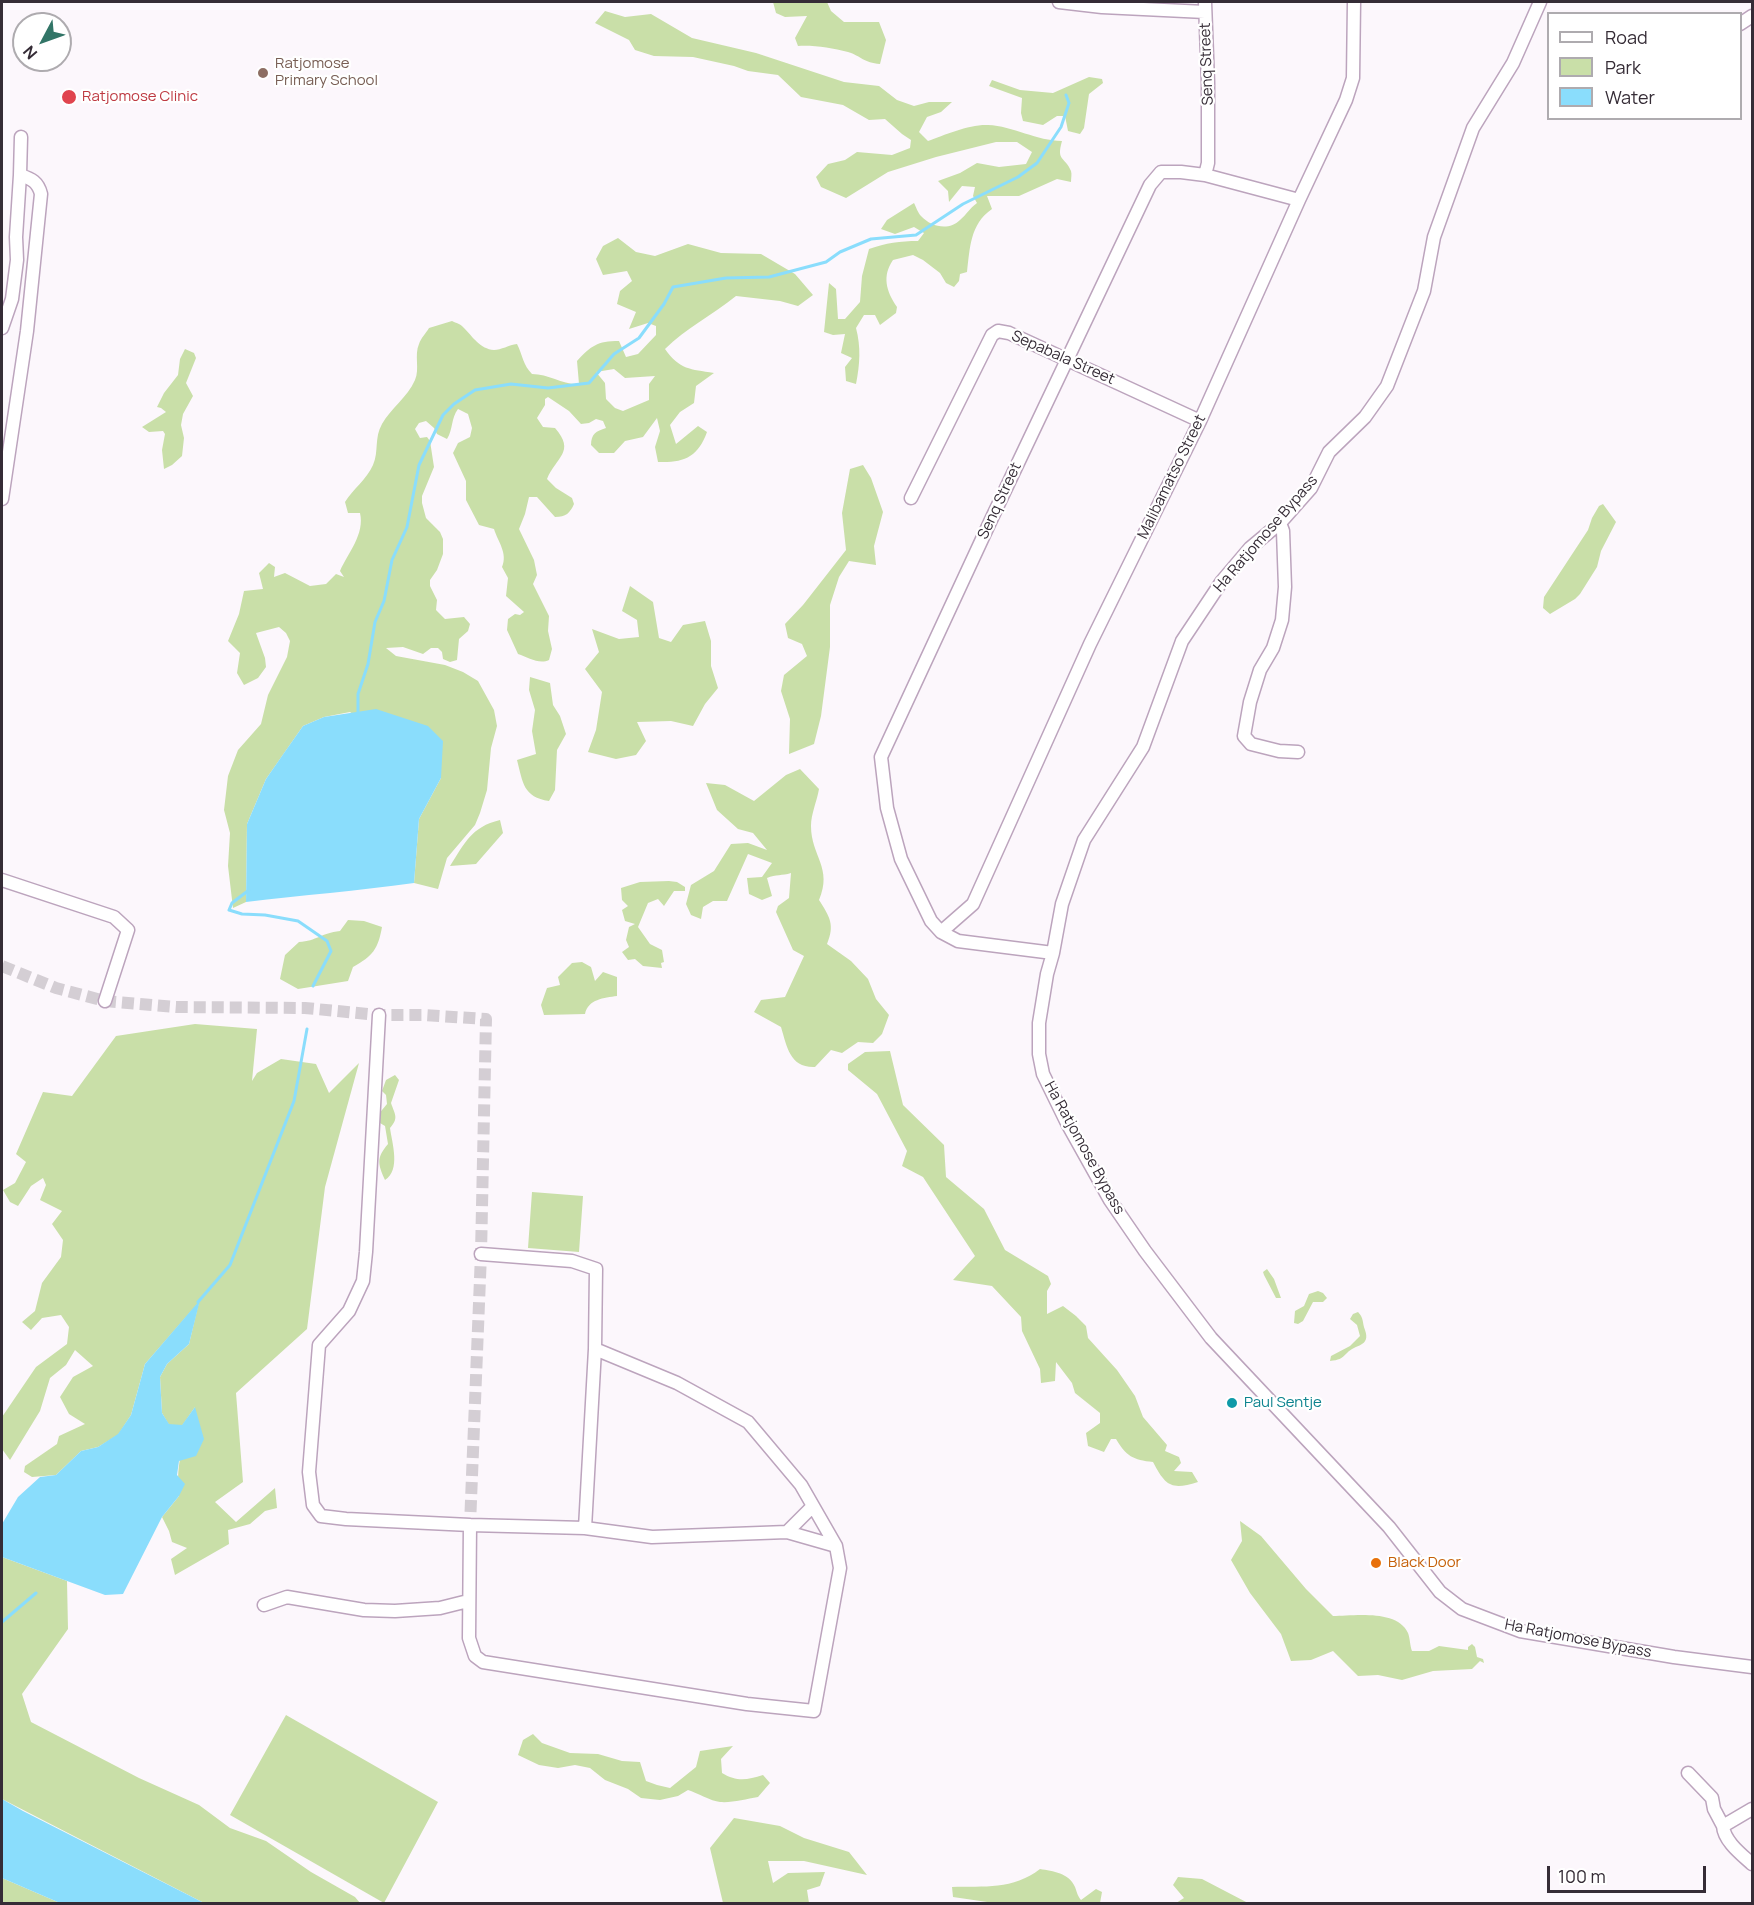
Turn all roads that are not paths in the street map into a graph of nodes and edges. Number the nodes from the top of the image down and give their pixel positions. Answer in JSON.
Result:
{"nodes":[{"id":1,"x":1059,"y":2,"type":"edge"},
{"id":2,"x":1354,"y":2,"type":"edge"},
{"id":3,"x":1539,"y":2,"type":"edge"},
{"id":4,"x":1205,"y":7,"type":"edge"},
{"id":5,"x":21,"y":137,"type":"dead end"},
{"id":6,"x":21,"y":175,"type":"junction"},
{"id":7,"x":1205,"y":175,"type":"junction"},
{"id":8,"x":1299,"y":200,"type":"junction"},
{"id":9,"x":2,"y":328,"type":"edge"},
{"id":10,"x":1067,"y":359,"type":"junction"},
{"id":11,"x":1200,"y":421,"type":"junction"},
{"id":12,"x":911,"y":498,"type":"dead end"},
{"id":13,"x":2,"y":499,"type":"edge"},
{"id":14,"x":1280,"y":523,"type":"junction"},
{"id":15,"x":1298,"y":752,"type":"dead end"},
{"id":16,"x":2,"y":880,"type":"edge"},
{"id":17,"x":941,"y":932,"type":"junction"},
{"id":18,"x":1053,"y":953,"type":"junction"},
{"id":19,"x":105,"y":1001,"type":"dead end"},
{"id":20,"x":379,"y":1015,"type":"dead end"},
{"id":21,"x":482,"y":1254,"type":"dead end"},
{"id":22,"x":594,"y":1349,"type":"junction"},
{"id":23,"x":813,"y":1506,"type":"junction"},
{"id":24,"x":470,"y":1525,"type":"junction"},
{"id":25,"x":585,"y":1528,"type":"junction"},
{"id":26,"x":787,"y":1532,"type":"junction"},
{"id":27,"x":836,"y":1546,"type":"junction"},
{"id":28,"x":468,"y":1600,"type":"junction"},
{"id":29,"x":264,"y":1605,"type":"dead end"},
{"id":30,"x":1752,"y":1667,"type":"edge"},
{"id":31,"x":1688,"y":1773,"type":"dead end"},
{"id":32,"x":1752,"y":1809,"type":"edge"},
{"id":33,"x":1723,"y":1826,"type":"junction"},
{"id":34,"x":1752,"y":1864,"type":"edge"}],
"edges":[{"from":1,"to":4,"type":"street"},
{"from":2,"to":8,"type":"street","name":"Malibamatso Street"},
{"from":3,"to":14,"type":"street","name":"Ha Ratjomose Bypass"},
{"from":4,"to":7,"type":"street","name":"Senq Street"},
{"from":5,"to":6,"type":"street"},
{"from":6,"to":9,"type":"street"},
{"from":6,"to":13,"type":"street"},
{"from":7,"to":8,"type":"street"},
{"from":7,"to":10,"type":"street","name":"Senq Street"},
{"from":8,"to":11,"type":"street","name":"Malibamatso Street"},
{"from":10,"to":11,"type":"street","name":"Sepabala Street"},
{"from":10,"to":12,"type":"street","name":"Sepabala Street"},
{"from":10,"to":17,"type":"street","name":"Senq Street"},
{"from":11,"to":17,"type":"street","name":"Malibamatso Street"},
{"from":14,"to":15,"type":"street"},
{"from":14,"to":18,"type":"street","name":"Ha Ratjomose Bypass"},
{"from":16,"to":19,"type":"street"},
{"from":17,"to":18,"type":"street"},
{"from":18,"to":30,"type":"street","name":"Ha Ratjomose Bypass"},
{"from":20,"to":24,"type":"street"},
{"from":21,"to":22,"type":"street"},
{"from":22,"to":23,"type":"street"},
{"from":22,"to":25,"type":"street"},
{"from":23,"to":26,"type":"street"},
{"from":23,"to":27,"type":"street"},
{"from":24,"to":25,"type":"street"},
{"from":24,"to":28,"type":"street"},
{"from":25,"to":26,"type":"street"},
{"from":26,"to":27,"type":"street"},
{"from":27,"to":28,"type":"street"},
{"from":28,"to":29,"type":"street"},
{"from":31,"to":33,"type":"street"},
{"from":32,"to":33,"type":"street"},
{"from":33,"to":34,"type":"street"}]}
